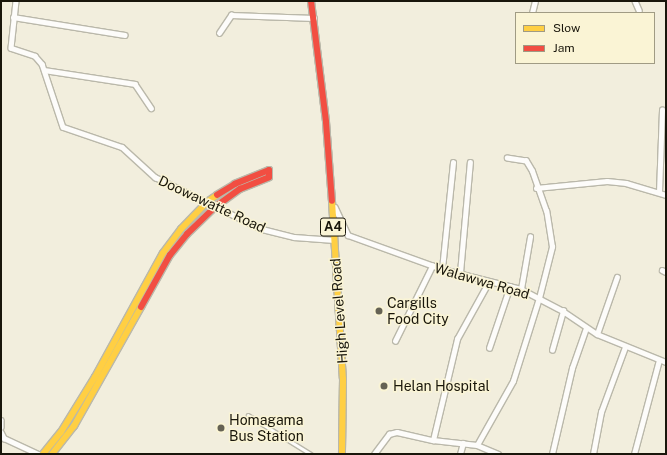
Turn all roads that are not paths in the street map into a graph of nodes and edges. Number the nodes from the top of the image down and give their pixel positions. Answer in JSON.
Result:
{"nodes":[{"id":1,"x":16,"y":1,"type":"edge"},
{"id":2,"x":311,"y":1,"type":"edge"},
{"id":3,"x":535,"y":1,"type":"edge"},
{"id":4,"x":635,"y":1,"type":"edge"},
{"id":5,"x":639,"y":10,"type":"dead end"},
{"id":6,"x":532,"y":12,"type":"edge"},
{"id":7,"x":13,"y":17,"type":"junction"},
{"id":8,"x":314,"y":18,"type":"junction"},
{"id":9,"x":219,"y":33,"type":"dead end"},
{"id":10,"x":125,"y":35,"type":"dead end"},
{"id":11,"x":44,"y":70,"type":"junction"},
{"id":12,"x":151,"y":108,"type":"dead end"},
{"id":13,"x":662,"y":110,"type":"dead end"},
{"id":14,"x":507,"y":158,"type":"dead end"},
{"id":15,"x":470,"y":162,"type":"dead end"},
{"id":16,"x":453,"y":163,"type":"dead end"},
{"id":17,"x":536,"y":188,"type":"junction"},
{"id":18,"x":659,"y":192,"type":"junction"},
{"id":19,"x":666,"y":195,"type":"edge"},
{"id":20,"x":207,"y":202,"type":"junction"},
{"id":21,"x":332,"y":202,"type":"junction"},
{"id":22,"x":215,"y":207,"type":"junction"},
{"id":23,"x":530,"y":237,"type":"dead end"},
{"id":24,"x":334,"y":240,"type":"junction"},
{"id":25,"x":432,"y":266,"type":"junction"},
{"id":26,"x":442,"y":269,"type":"junction"},
{"id":27,"x":460,"y":273,"type":"junction"},
{"id":28,"x":618,"y":277,"type":"dead end"},
{"id":29,"x":488,"y":283,"type":"junction"},
{"id":30,"x":510,"y":286,"type":"junction"},
{"id":31,"x":520,"y":289,"type":"junction"},
{"id":32,"x":539,"y":298,"type":"junction"},
{"id":33,"x":563,"y":311,"type":"junction"},
{"id":34,"x":586,"y":328,"type":"junction"},
{"id":35,"x":597,"y":334,"type":"junction"},
{"id":36,"x":395,"y":341,"type":"dead end"},
{"id":37,"x":625,"y":347,"type":"junction"},
{"id":38,"x":489,"y":348,"type":"dead end"},
{"id":39,"x":552,"y":350,"type":"dead end"},
{"id":40,"x":659,"y":360,"type":"junction"},
{"id":41,"x":666,"y":362,"type":"edge"},
{"id":42,"x":248,"y":415,"type":"dead end"},
{"id":43,"x":1,"y":420,"type":"edge"},
{"id":44,"x":1,"y":427,"type":"edge"},
{"id":45,"x":1,"y":432,"type":"edge"},
{"id":46,"x":433,"y":440,"type":"junction"},
{"id":47,"x":463,"y":443,"type":"junction"},
{"id":48,"x":477,"y":445,"type":"junction"},
{"id":49,"x":38,"y":454,"type":"edge"},
{"id":50,"x":42,"y":454,"type":"edge"},
{"id":51,"x":52,"y":454,"type":"edge"},
{"id":52,"x":311,"y":454,"type":"edge"},
{"id":53,"x":342,"y":454,"type":"edge"},
{"id":54,"x":374,"y":454,"type":"edge"},
{"id":55,"x":460,"y":454,"type":"edge"},
{"id":56,"x":498,"y":454,"type":"edge"},
{"id":57,"x":552,"y":454,"type":"edge"},
{"id":58,"x":593,"y":454,"type":"edge"},
{"id":59,"x":634,"y":454,"type":"edge"}],
"edges":[{"from":1,"to":7,"type":"street","name":"Doowawatte Road"},
{"from":2,"to":8,"type":"main road","name":"High Level Road","number":"A4"},
{"from":3,"to":6,"type":"street"},
{"from":4,"to":5,"type":"street"},
{"from":7,"to":10,"type":"street"},
{"from":7,"to":11,"type":"street","name":"Doowawatte Road"},
{"from":8,"to":9,"type":"street"},
{"from":8,"to":21,"type":"main road","name":"High Level Road","number":"A4"},
{"from":11,"to":12,"type":"street"},
{"from":11,"to":20,"type":"street","name":"Doowawatte Road"},
{"from":13,"to":18,"type":"street"},
{"from":14,"to":17,"type":"street"},
{"from":15,"to":27,"type":"street"},
{"from":16,"to":26,"type":"street"},
{"from":17,"to":18,"type":"street"},
{"from":17,"to":32,"type":"street"},
{"from":18,"to":19,"type":"street"},
{"from":20,"to":22,"type":"street","name":"Doowawatte Road"},
{"from":20,"to":22,"type":"main road"},
{"from":20,"to":50,"type":"main road"},
{"from":21,"to":24,"type":"main road","name":"High Level Road","number":"A4"},
{"from":21,"to":25,"type":"street","name":"Walawwa Road"},
{"from":22,"to":24,"type":"street","name":"Doowawatte Road"},
{"from":22,"to":51,"type":"main road"},
{"from":23,"to":31,"type":"street"},
{"from":24,"to":53,"type":"main road","name":"High Level Road","number":"A4"},
{"from":25,"to":26,"type":"street","name":"Walawwa Road"},
{"from":25,"to":36,"type":"street"},
{"from":26,"to":27,"type":"street","name":"Walawwa Road"},
{"from":27,"to":29,"type":"street","name":"Walawwa Road"},
{"from":28,"to":35,"type":"street"},
{"from":29,"to":30,"type":"street","name":"Walawwa Road"},
{"from":29,"to":46,"type":"street"},
{"from":30,"to":31,"type":"street","name":"Walawwa Road"},
{"from":30,"to":38,"type":"street"},
{"from":31,"to":32,"type":"street","name":"Walawwa Road"},
{"from":32,"to":33,"type":"street","name":"Walawwa Road"},
{"from":32,"to":48,"type":"street"},
{"from":33,"to":34,"type":"street","name":"Walawwa Road"},
{"from":33,"to":39,"type":"street"},
{"from":34,"to":35,"type":"street","name":"Walawwa Road"},
{"from":34,"to":57,"type":"street"},
{"from":35,"to":37,"type":"street","name":"Walawwa Road"},
{"from":37,"to":40,"type":"street","name":"Walawwa Road"},
{"from":37,"to":58,"type":"street"},
{"from":40,"to":41,"type":"street","name":"Walawwa Road"},
{"from":40,"to":59,"type":"street"},
{"from":42,"to":52,"type":"lane"},
{"from":43,"to":44,"type":"street"},
{"from":45,"to":49,"type":"street"},
{"from":46,"to":47,"type":"street"},
{"from":46,"to":54,"type":"street"},
{"from":47,"to":48,"type":"street"},
{"from":47,"to":55,"type":"street"},
{"from":48,"to":56,"type":"street"}]}
